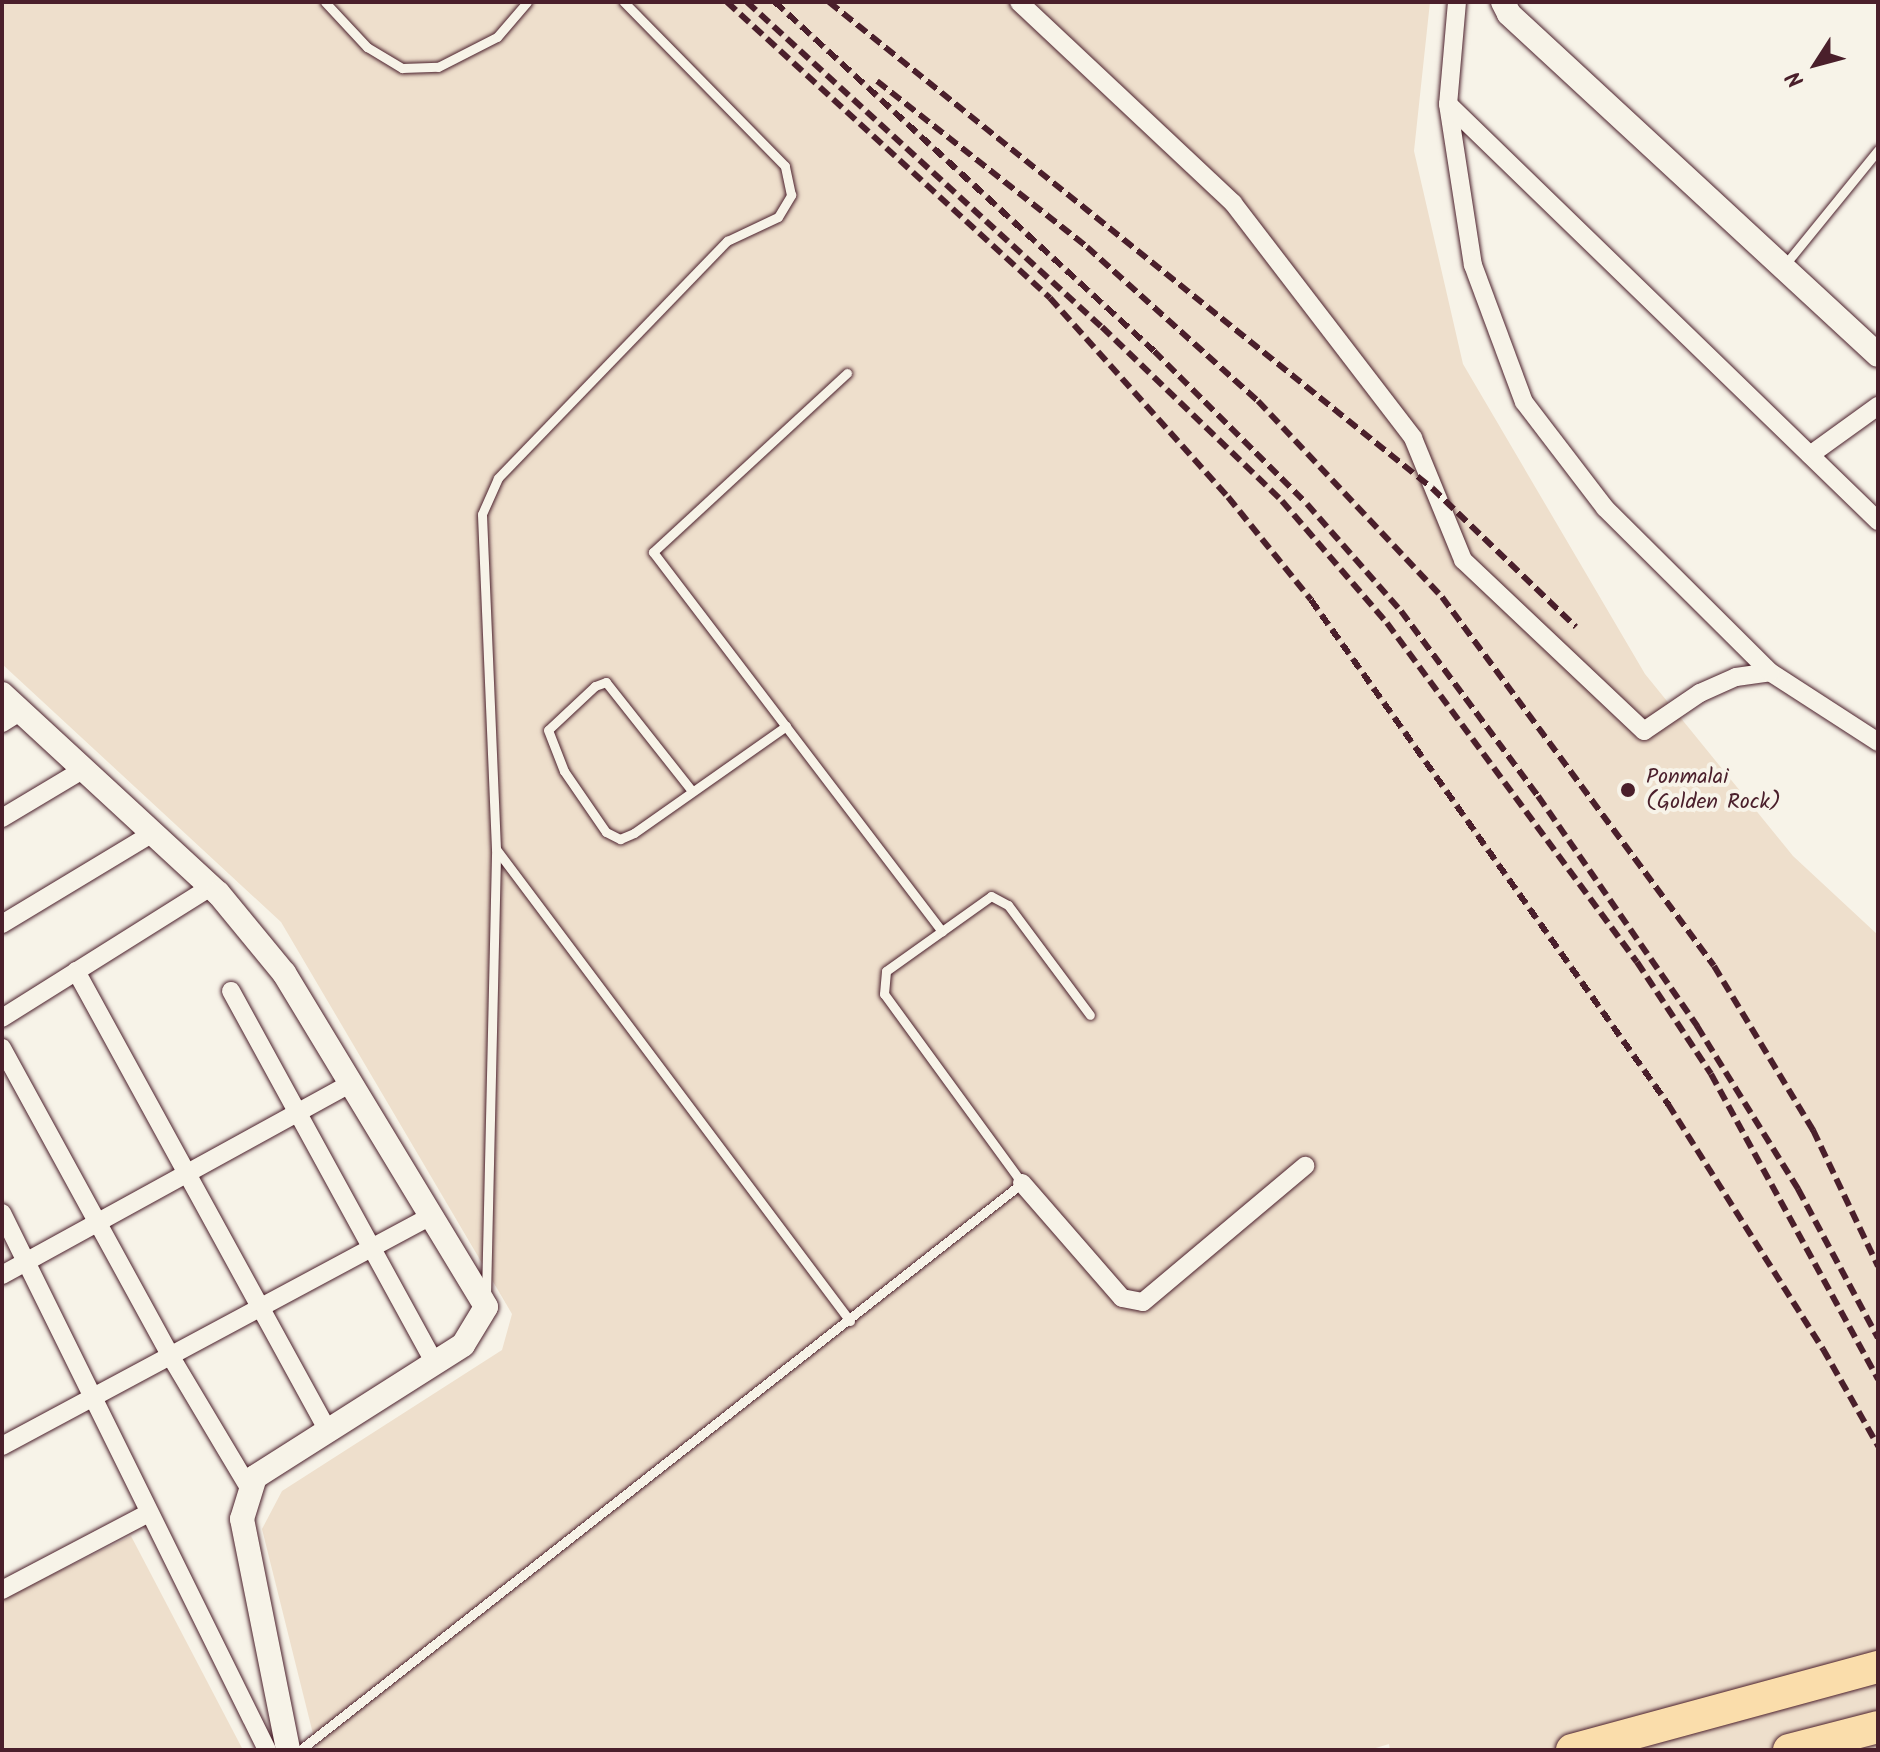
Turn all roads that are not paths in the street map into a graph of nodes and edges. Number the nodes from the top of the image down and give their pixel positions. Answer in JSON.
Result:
{"nodes":[{"id":1,"x":325,"y":2,"type":"edge"},
{"id":2,"x":527,"y":2,"type":"edge"},
{"id":3,"x":624,"y":2,"type":"edge"},
{"id":4,"x":1019,"y":2,"type":"edge"},
{"id":5,"x":1457,"y":2,"type":"edge"},
{"id":6,"x":1503,"y":2,"type":"edge"},
{"id":7,"x":1448,"y":104,"type":"junction"},
{"id":8,"x":1878,"y":150,"type":"edge"},
{"id":9,"x":1783,"y":267,"type":"junction"},
{"id":10,"x":1878,"y":355,"type":"edge"},
{"id":11,"x":847,"y":373,"type":"dead end"},
{"id":12,"x":1878,"y":406,"type":"edge"},
{"id":13,"x":1810,"y":455,"type":"junction"},
{"id":14,"x":1878,"y":521,"type":"edge"},
{"id":15,"x":1770,"y":672,"type":"junction"},
{"id":16,"x":2,"y":694,"type":"edge"},
{"id":17,"x":11,"y":717,"type":"edge"},
{"id":18,"x":786,"y":726,"type":"junction"},
{"id":19,"x":1878,"y":742,"type":"edge"},
{"id":20,"x":84,"y":769,"type":"junction"},
{"id":21,"x":692,"y":791,"type":"junction"},
{"id":22,"x":2,"y":818,"type":"edge"},
{"id":23,"x":153,"y":833,"type":"junction"},
{"id":24,"x":496,"y":849,"type":"junction"},
{"id":25,"x":211,"y":887,"type":"junction"},
{"id":26,"x":2,"y":924,"type":"edge"},
{"id":27,"x":942,"y":931,"type":"junction"},
{"id":28,"x":76,"y":971,"type":"junction"},
{"id":29,"x":231,"y":991,"type":"dead end"},
{"id":30,"x":1090,"y":1015,"type":"dead end"},
{"id":31,"x":2,"y":1018,"type":"edge"},
{"id":32,"x":2,"y":1048,"type":"edge"},
{"id":33,"x":351,"y":1083,"type":"junction"},
{"id":34,"x":298,"y":1113,"type":"junction"},
{"id":35,"x":1305,"y":1166,"type":"dead end"},
{"id":36,"x":188,"y":1175,"type":"junction"},
{"id":37,"x":1022,"y":1183,"type":"junction"},
{"id":38,"x":2,"y":1213,"type":"edge"},
{"id":39,"x":431,"y":1216,"type":"junction"},
{"id":40,"x":100,"y":1223,"type":"junction"},
{"id":41,"x":371,"y":1246,"type":"junction"},
{"id":42,"x":27,"y":1262,"type":"junction"},
{"id":43,"x":2,"y":1275,"type":"edge"},
{"id":44,"x":486,"y":1307,"type":"junction"},
{"id":45,"x":260,"y":1308,"type":"junction"},
{"id":46,"x":850,"y":1321,"type":"junction"},
{"id":47,"x":171,"y":1357,"type":"junction"},
{"id":48,"x":435,"y":1363,"type":"junction"},
{"id":49,"x":92,"y":1400,"type":"junction"},
{"id":50,"x":328,"y":1431,"type":"junction"},
{"id":51,"x":2,"y":1446,"type":"edge"},
{"id":52,"x":251,"y":1491,"type":"junction"},
{"id":53,"x":147,"y":1514,"type":"junction"},
{"id":54,"x":2,"y":1590,"type":"edge"},
{"id":55,"x":1878,"y":1667,"type":"edge"},
{"id":56,"x":1878,"y":1727,"type":"edge"},
{"id":57,"x":267,"y":1750,"type":"edge"},
{"id":58,"x":288,"y":1750,"type":"edge"},
{"id":59,"x":300,"y":1750,"type":"edge"},
{"id":60,"x":1572,"y":1750,"type":"edge"},
{"id":61,"x":1789,"y":1750,"type":"edge"}],
"edges":[{"from":1,"to":2,"type":"lane"},
{"from":3,"to":24,"type":"lane"},
{"from":4,"to":15,"type":"street"},
{"from":5,"to":7,"type":"street"},
{"from":6,"to":9,"type":"street"},
{"from":7,"to":13,"type":"street"},
{"from":7,"to":15,"type":"street"},
{"from":8,"to":9,"type":"lane"},
{"from":9,"to":10,"type":"street"},
{"from":11,"to":18,"type":"lane"},
{"from":12,"to":13,"type":"street"},
{"from":13,"to":14,"type":"street"},
{"from":15,"to":19,"type":"street"},
{"from":16,"to":17,"type":"street"},
{"from":17,"to":20,"type":"street"},
{"from":18,"to":21,"type":"lane"},
{"from":18,"to":27,"type":"lane"},
{"from":20,"to":22,"type":"street"},
{"from":20,"to":23,"type":"street"},
{"from":21,"to":21,"type":"lane"},
{"from":23,"to":25,"type":"street"},
{"from":23,"to":26,"type":"street"},
{"from":24,"to":44,"type":"lane"},
{"from":24,"to":46,"type":"lane"},
{"from":25,"to":28,"type":"street"},
{"from":25,"to":33,"type":"street"},
{"from":27,"to":30,"type":"lane"},
{"from":27,"to":37,"type":"lane"},
{"from":28,"to":31,"type":"street"},
{"from":28,"to":36,"type":"street"},
{"from":29,"to":34,"type":"street"},
{"from":32,"to":40,"type":"street"},
{"from":33,"to":34,"type":"street"},
{"from":33,"to":39,"type":"street"},
{"from":34,"to":36,"type":"street"},
{"from":34,"to":41,"type":"street"},
{"from":35,"to":37,"type":"street"},
{"from":36,"to":40,"type":"street"},
{"from":36,"to":45,"type":"street"},
{"from":37,"to":46,"type":"lane"},
{"from":38,"to":42,"type":"street"},
{"from":39,"to":41,"type":"street"},
{"from":39,"to":44,"type":"street"},
{"from":40,"to":42,"type":"street"},
{"from":40,"to":47,"type":"street"},
{"from":41,"to":45,"type":"street"},
{"from":41,"to":48,"type":"street"},
{"from":42,"to":43,"type":"street"},
{"from":42,"to":49,"type":"street"},
{"from":44,"to":48,"type":"street"},
{"from":45,"to":47,"type":"street"},
{"from":45,"to":50,"type":"street"},
{"from":46,"to":59,"type":"lane"},
{"from":47,"to":49,"type":"street"},
{"from":47,"to":52,"type":"street"},
{"from":48,"to":50,"type":"street"},
{"from":49,"to":51,"type":"street"},
{"from":49,"to":53,"type":"street"},
{"from":50,"to":52,"type":"street"},
{"from":52,"to":58,"type":"street"},
{"from":53,"to":54,"type":"street"},
{"from":53,"to":57,"type":"street"},
{"from":55,"to":60,"type":"highway"},
{"from":56,"to":61,"type":"highway"}]}
